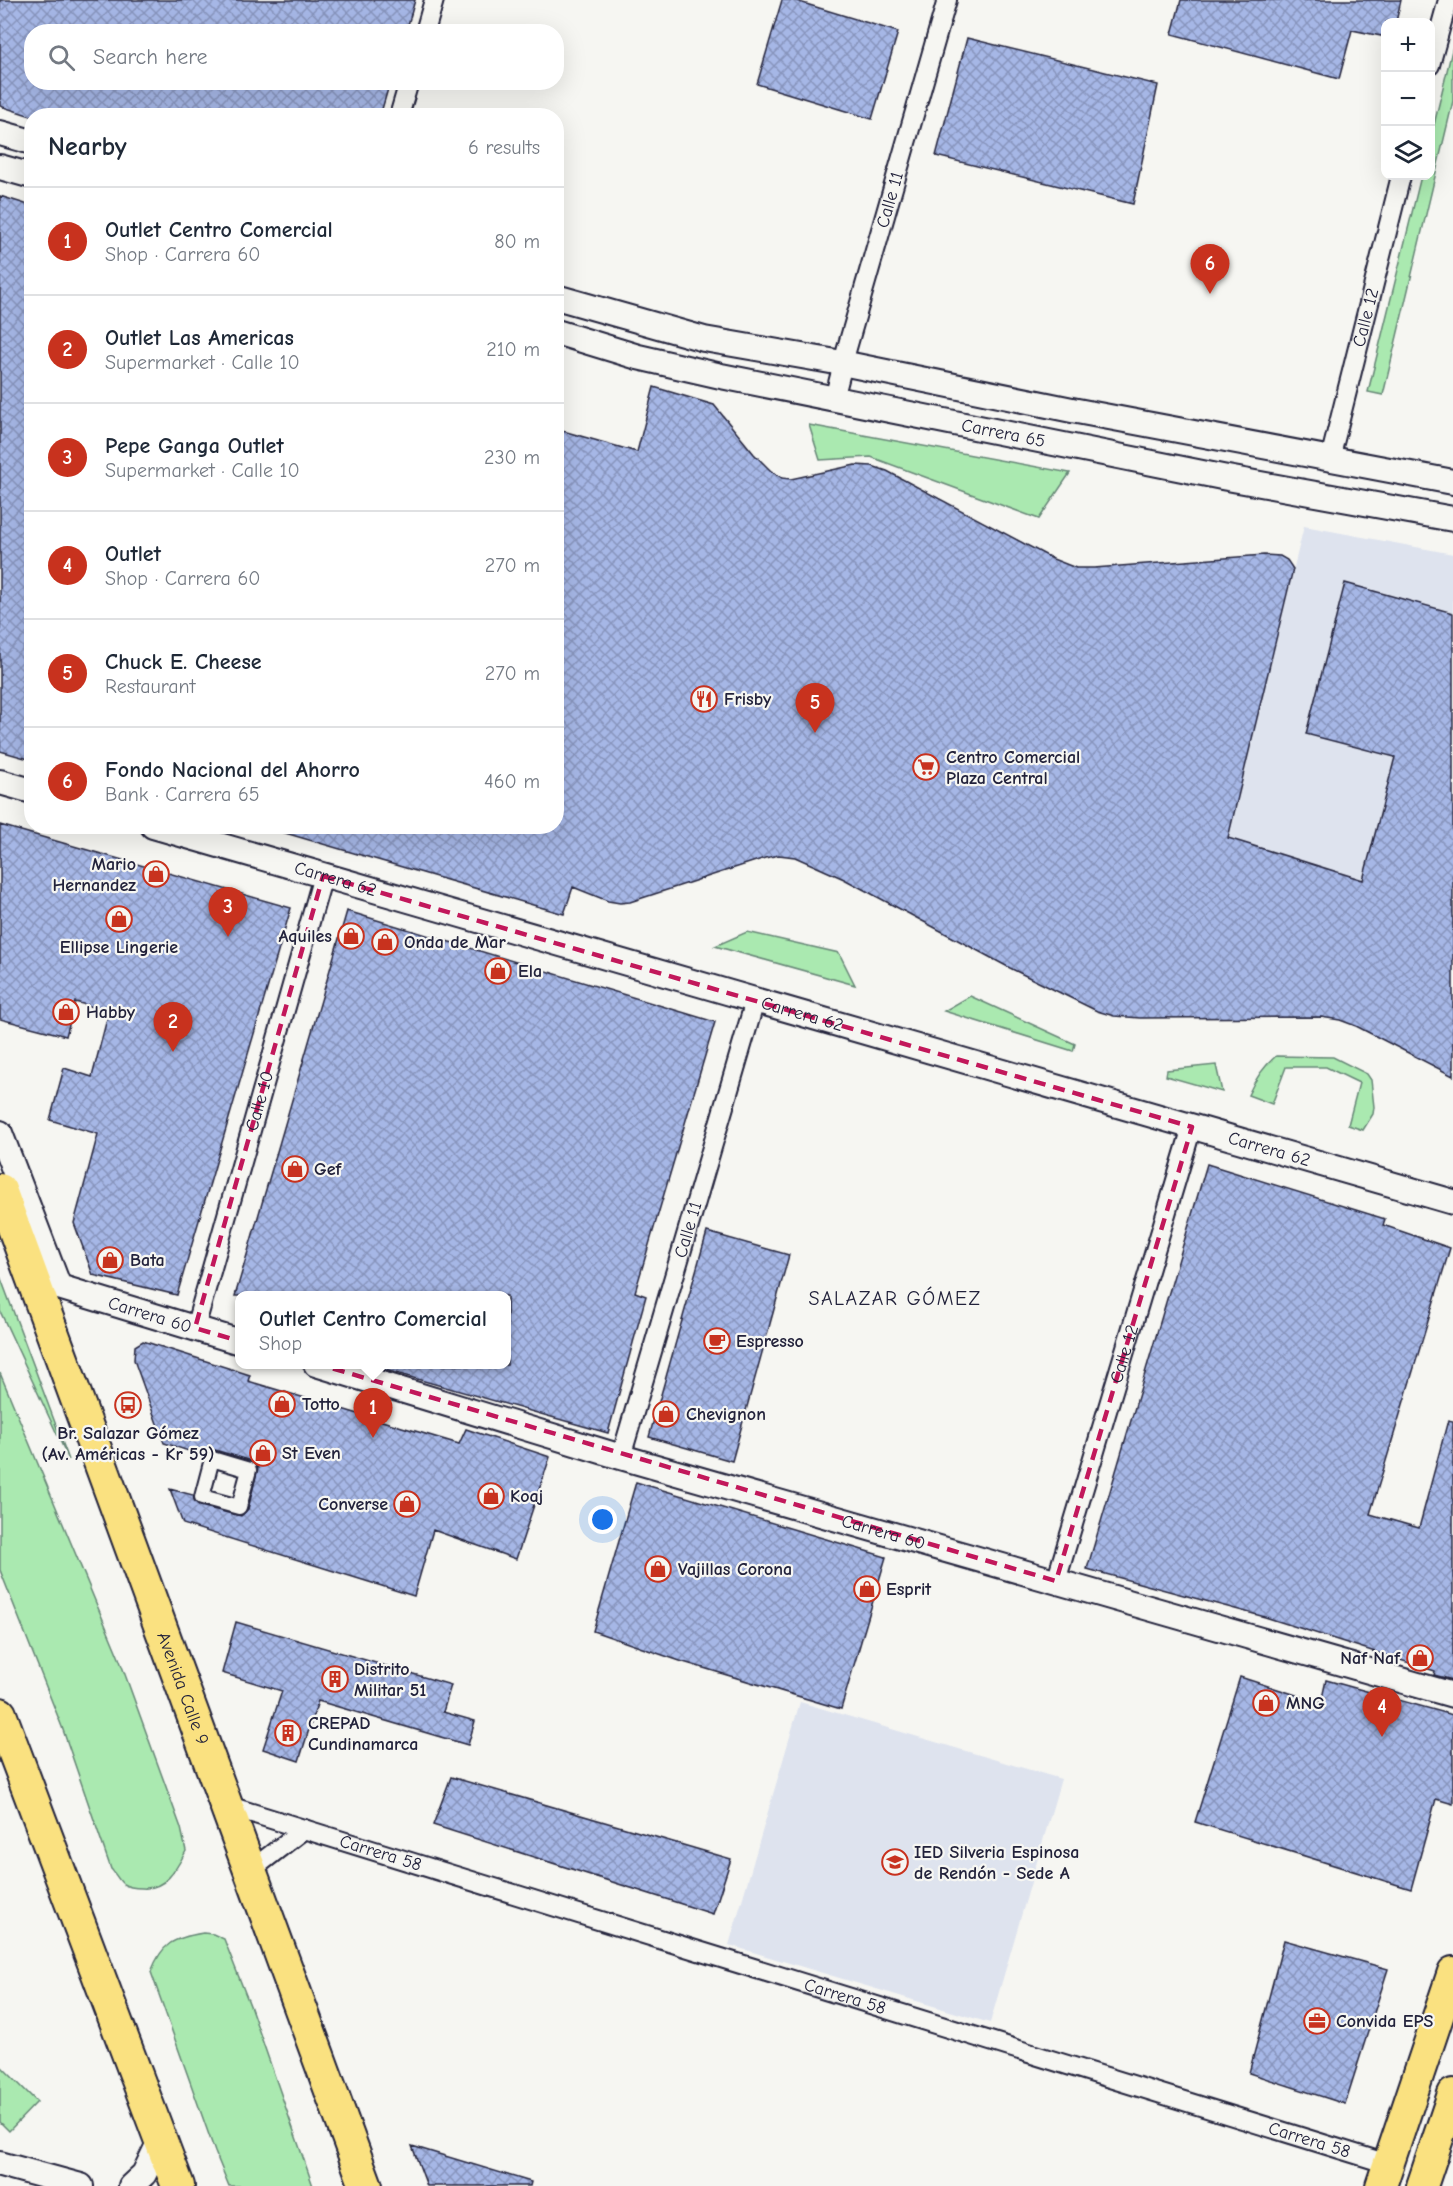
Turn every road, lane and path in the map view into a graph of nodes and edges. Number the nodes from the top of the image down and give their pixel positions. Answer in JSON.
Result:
{"nodes":[{"id":1,"x":434,"y":0,"type":"edge"},
{"id":2,"x":946,"y":0,"type":"edge"},
{"id":3,"x":1448,"y":0,"type":"edge"},
{"id":4,"x":426,"y":24,"type":"edge"},
{"id":5,"x":1435,"y":50,"type":"edge"},
{"id":6,"x":407,"y":90,"type":"edge"},
{"id":7,"x":401,"y":108,"type":"edge"},
{"id":8,"x":0,"y":133,"type":"edge"},
{"id":9,"x":24,"y":140,"type":"edge"},
{"id":10,"x":0,"y":167,"type":"edge"},
{"id":11,"x":24,"y":174,"type":"edge"},
{"id":12,"x":1400,"y":180,"type":"edge"},
{"id":13,"x":564,"y":299,"type":"edge"},
{"id":14,"x":564,"y":334,"type":"edge"},
{"id":15,"x":842,"y":363,"type":"junction"},
{"id":16,"x":834,"y":399,"type":"junction"},
{"id":17,"x":1330,"y":459,"type":"junction"},
{"id":18,"x":1453,"y":482,"type":"edge"},
{"id":19,"x":1453,"y":519,"type":"edge"},
{"id":20,"x":0,"y":782,"type":"edge"},
{"id":21,"x":24,"y":789,"type":"edge"},
{"id":22,"x":180,"y":834,"type":"edge"},
{"id":23,"x":323,"y":876,"type":"junction"},
{"id":24,"x":756,"y":1002,"type":"junction"},
{"id":25,"x":1192,"y":1127,"type":"junction"},
{"id":26,"x":0,"y":1133,"type":"edge"},
{"id":27,"x":0,"y":1190,"type":"edge"},
{"id":28,"x":1453,"y":1202,"type":"edge"},
{"id":29,"x":0,"y":1244,"type":"edge"},
{"id":30,"x":59,"y":1287,"type":"junction"},
{"id":31,"x":195,"y":1328,"type":"junction"},
{"id":32,"x":235,"y":1340,"type":"edge"},
{"id":33,"x":329,"y":1369,"type":"edge"},
{"id":34,"x":80,"y":1409,"type":"junction"},
{"id":35,"x":621,"y":1457,"type":"junction"},
{"id":36,"x":1056,"y":1581,"type":"junction"},
{"id":37,"x":1453,"y":1695,"type":"edge"},
{"id":38,"x":0,"y":1714,"type":"edge"},
{"id":39,"x":226,"y":1805,"type":"junction"},
{"id":40,"x":303,"y":1829,"type":"junction"},
{"id":41,"x":250,"y":1871,"type":"junction"},
{"id":42,"x":1453,"y":1972,"type":"edge"},
{"id":43,"x":1453,"y":2094,"type":"edge"},
{"id":44,"x":1443,"y":2124,"type":"junction"},
{"id":45,"x":160,"y":2141,"type":"junction"},
{"id":46,"x":0,"y":2164,"type":"edge"},
{"id":47,"x":1384,"y":2175,"type":"edge"},
{"id":48,"x":142,"y":2182,"type":"edge"},
{"id":49,"x":81,"y":2186,"type":"edge"},
{"id":50,"x":178,"y":2186,"type":"edge"},
{"id":51,"x":366,"y":2186,"type":"edge"},
{"id":52,"x":1422,"y":2186,"type":"edge"}],
"edges":[{"from":1,"to":4,"type":"street"},
{"from":2,"to":15,"type":"street","name":"Calle 11"},
{"from":3,"to":5,"type":"street"},
{"from":6,"to":7,"type":"street"},
{"from":8,"to":9,"type":"street"},
{"from":10,"to":11,"type":"street"},
{"from":12,"to":17,"type":"street","name":"Calle 12"},
{"from":13,"to":15,"type":"street","name":"Carrera 65"},
{"from":14,"to":16,"type":"street","name":"Carrera 65"},
{"from":15,"to":16,"type":"street","name":"Calle 11"},
{"from":15,"to":17,"type":"street","name":"Carrera 65"},
{"from":16,"to":19,"type":"street","name":"Carrera 65"},
{"from":17,"to":18,"type":"street","name":"Carrera 65"},
{"from":20,"to":21,"type":"street"},
{"from":22,"to":23,"type":"street","name":"Carrera 62"},
{"from":23,"to":24,"type":"street","name":"Carrera 62"},
{"from":23,"to":31,"type":"street","name":"Calle 10"},
{"from":24,"to":25,"type":"street","name":"Carrera 62"},
{"from":24,"to":35,"type":"street","name":"Calle 11"},
{"from":25,"to":28,"type":"street","name":"Carrera 62"},
{"from":25,"to":36,"type":"street","name":"Calle 12"},
{"from":26,"to":30,"type":"street"},
{"from":27,"to":34,"type":"highway","name":"Avenida Calle 9"},
{"from":29,"to":34,"type":"highway"},
{"from":30,"to":31,"type":"street","name":"Carrera 60"},
{"from":30,"to":34,"type":"highway"},
{"from":31,"to":32,"type":"street","name":"Carrera 60"},
{"from":33,"to":35,"type":"street","name":"Carrera 60"},
{"from":34,"to":39,"type":"highway","name":"Avenida Calle 9"},
{"from":35,"to":36,"type":"street","name":"Carrera 60"},
{"from":36,"to":37,"type":"street","name":"Carrera 60"},
{"from":38,"to":45,"type":"highway"},
{"from":39,"to":40,"type":"street","name":"Carrera 58"},
{"from":39,"to":41,"type":"highway","name":"Avenida Calle 9"},
{"from":40,"to":41,"type":"street"},
{"from":40,"to":47,"type":"street","name":"Carrera 58"},
{"from":41,"to":51,"type":"highway","name":"Avenida Calle 9"},
{"from":42,"to":47,"type":"main road"},
{"from":43,"to":44,"type":"main road"},
{"from":44,"to":47,"type":"main road"},
{"from":44,"to":52,"type":"main road"},
{"from":45,"to":48,"type":"street"},
{"from":45,"to":50,"type":"highway"},
{"from":46,"to":49,"type":"street"}]}
